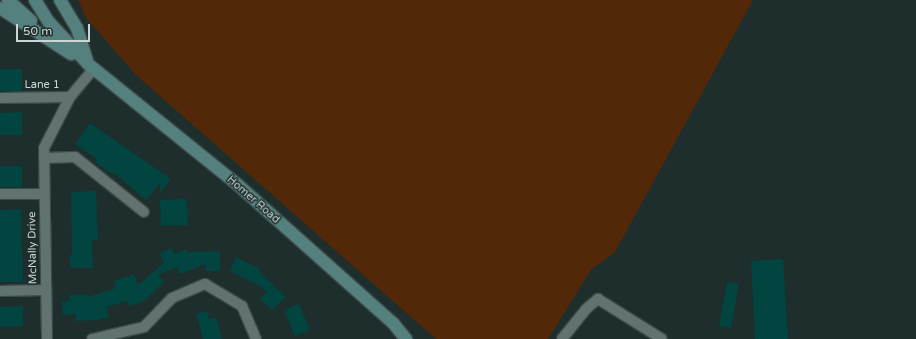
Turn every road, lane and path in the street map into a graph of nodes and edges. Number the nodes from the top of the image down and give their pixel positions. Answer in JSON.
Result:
{"nodes":[{"id":1,"x":8,"y":0,"type":"edge"},
{"id":2,"x":35,"y":0,"type":"edge"},
{"id":3,"x":60,"y":0,"type":"edge"},
{"id":4,"x":0,"y":8,"type":"edge"},
{"id":5,"x":59,"y":45,"type":"junction"},
{"id":6,"x":91,"y":66,"type":"junction"},
{"id":7,"x":70,"y":97,"type":"junction"},
{"id":8,"x":0,"y":98,"type":"edge"},
{"id":9,"x":44,"y":158,"type":"junction"},
{"id":10,"x":0,"y":194,"type":"edge"},
{"id":11,"x":44,"y":194,"type":"junction"},
{"id":12,"x":144,"y":212,"type":"dead end"},
{"id":13,"x":45,"y":290,"type":"junction"},
{"id":14,"x":0,"y":291,"type":"edge"},
{"id":15,"x":47,"y":339,"type":"edge"},
{"id":16,"x":92,"y":339,"type":"edge"},
{"id":17,"x":256,"y":339,"type":"edge"},
{"id":18,"x":406,"y":339,"type":"edge"},
{"id":19,"x":562,"y":339,"type":"edge"},
{"id":20,"x":662,"y":339,"type":"edge"}],
"edges":[{"from":1,"to":5,"type":"street","name":"Homer Road"},
{"from":2,"to":6,"type":"street","name":"Homer Road"},
{"from":3,"to":6,"type":"street"},
{"from":4,"to":5,"type":"street","name":"Homer Road"},
{"from":5,"to":6,"type":"street","name":"Homer Road"},
{"from":6,"to":7,"type":"street","name":"Lane 1"},
{"from":6,"to":18,"type":"street","name":"Homer Road"},
{"from":7,"to":8,"type":"street","name":"Lane 1"},
{"from":7,"to":9,"type":"street","name":"McNally Drive"},
{"from":9,"to":11,"type":"street","name":"McNally Drive"},
{"from":9,"to":12,"type":"street"},
{"from":10,"to":11,"type":"street"},
{"from":11,"to":13,"type":"street","name":"McNally Drive"},
{"from":13,"to":14,"type":"street"},
{"from":13,"to":15,"type":"street","name":"McNally Drive"},
{"from":16,"to":17,"type":"street"},
{"from":19,"to":20,"type":"street"}]}
